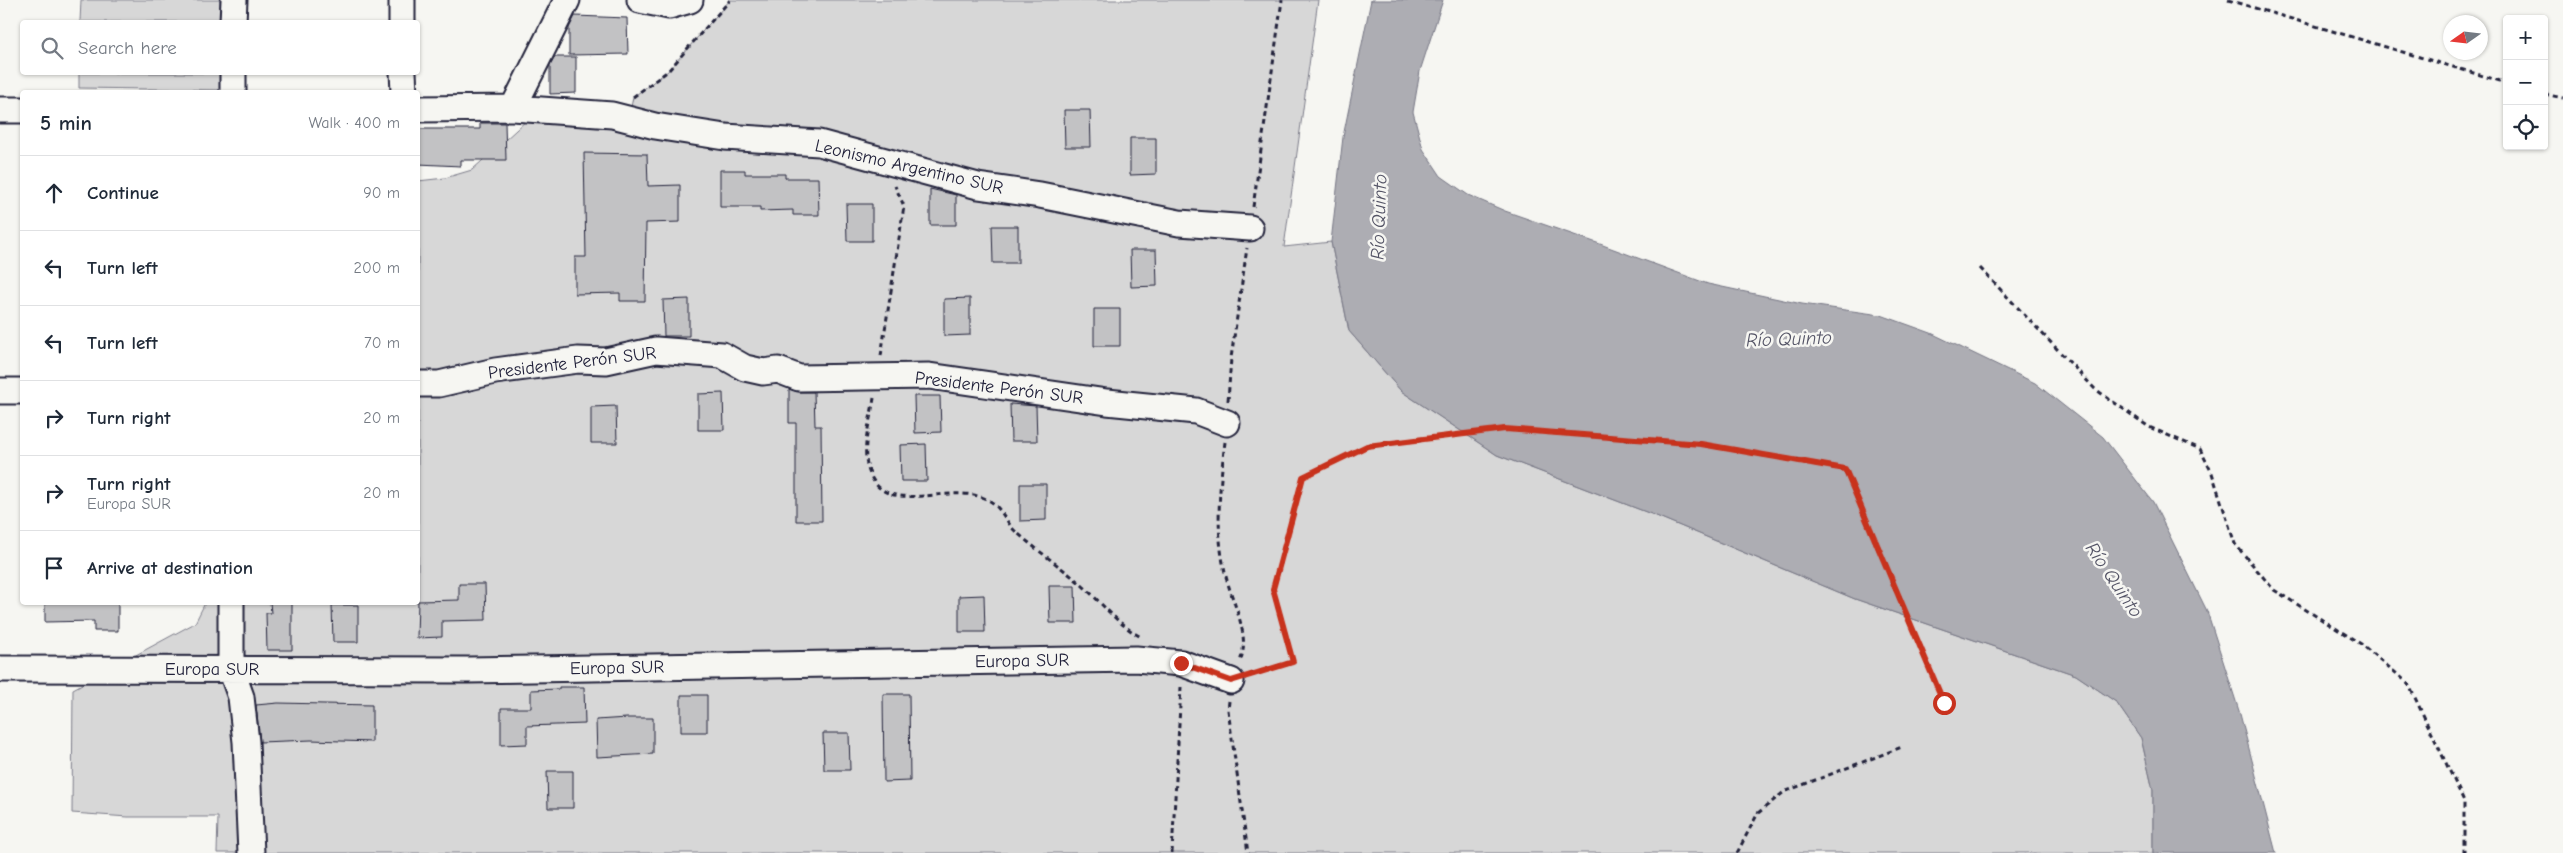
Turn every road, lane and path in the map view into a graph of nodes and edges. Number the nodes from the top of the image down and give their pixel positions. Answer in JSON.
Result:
{"nodes":[{"id":1,"x":234,"y":0,"type":"edge"},
{"id":2,"x":402,"y":0,"type":"edge"},
{"id":3,"x":567,"y":0,"type":"edge"},
{"id":4,"x":640,"y":0,"type":"edge"},
{"id":5,"x":690,"y":0,"type":"edge"},
{"id":6,"x":730,"y":0,"type":"edge"},
{"id":7,"x":2228,"y":0,"type":"edge"},
{"id":8,"x":234,"y":20,"type":"edge"},
{"id":9,"x":402,"y":20,"type":"edge"},
{"id":10,"x":233,"y":75,"type":"edge"},
{"id":11,"x":403,"y":75,"type":"edge"},
{"id":12,"x":2503,"y":82,"type":"edge"},
{"id":13,"x":233,"y":90,"type":"edge"},
{"id":14,"x":404,"y":90,"type":"edge"},
{"id":15,"x":2548,"y":95,"type":"edge"},
{"id":16,"x":633,"y":97,"type":"dead end"},
{"id":17,"x":2563,"y":98,"type":"edge"},
{"id":18,"x":513,"y":108,"type":"junction"},
{"id":19,"x":420,"y":109,"type":"edge"},
{"id":20,"x":0,"y":110,"type":"edge"},
{"id":21,"x":20,"y":110,"type":"edge"},
{"id":22,"x":894,"y":184,"type":"dead end"},
{"id":23,"x":1250,"y":228,"type":"dead end"},
{"id":24,"x":1980,"y":268,"type":"dead end"},
{"id":25,"x":879,"y":365,"type":"dead end"},
{"id":26,"x":420,"y":384,"type":"edge"},
{"id":27,"x":0,"y":391,"type":"edge"},
{"id":28,"x":20,"y":391,"type":"edge"},
{"id":29,"x":874,"y":398,"type":"dead end"},
{"id":30,"x":1227,"y":423,"type":"dead end"},
{"id":31,"x":231,"y":605,"type":"edge"},
{"id":32,"x":1150,"y":640,"type":"dead end"},
{"id":33,"x":0,"y":669,"type":"edge"},
{"id":34,"x":231,"y":669,"type":"junction"},
{"id":35,"x":1231,"y":681,"type":"joint"},
{"id":36,"x":1181,"y":687,"type":"dead end"},
{"id":37,"x":1944,"y":703,"type":"dead end"},
{"id":38,"x":1902,"y":747,"type":"dead end"},
{"id":39,"x":251,"y":853,"type":"edge"},
{"id":40,"x":1172,"y":853,"type":"edge"},
{"id":41,"x":1737,"y":853,"type":"edge"},
{"id":42,"x":2464,"y":853,"type":"edge"}],
"edges":[{"from":1,"to":8,"type":"street"},
{"from":2,"to":9,"type":"street"},
{"from":3,"to":18,"type":"street"},
{"from":4,"to":5,"type":"street"},
{"from":6,"to":16,"type":"path"},
{"from":7,"to":12,"type":"path"},
{"from":10,"to":13,"type":"street"},
{"from":11,"to":14,"type":"street"},
{"from":15,"to":17,"type":"path"},
{"from":18,"to":19,"type":"street","name":"Leonismo Argentino SUR"},
{"from":18,"to":23,"type":"street","name":"Leonismo Argentino SUR"},
{"from":20,"to":21,"type":"street"},
{"from":22,"to":25,"type":"path"},
{"from":24,"to":42,"type":"path"},
{"from":26,"to":30,"type":"street","name":"Presidente Perón SUR"},
{"from":27,"to":28,"type":"street"},
{"from":29,"to":32,"type":"path"},
{"from":31,"to":34,"type":"street"},
{"from":33,"to":34,"type":"street","name":"Europa SUR"},
{"from":34,"to":35,"type":"street","name":"Europa SUR"},
{"from":34,"to":39,"type":"street"},
{"from":35,"to":37,"type":"path"},
{"from":36,"to":40,"type":"path"},
{"from":38,"to":41,"type":"path"}]}
